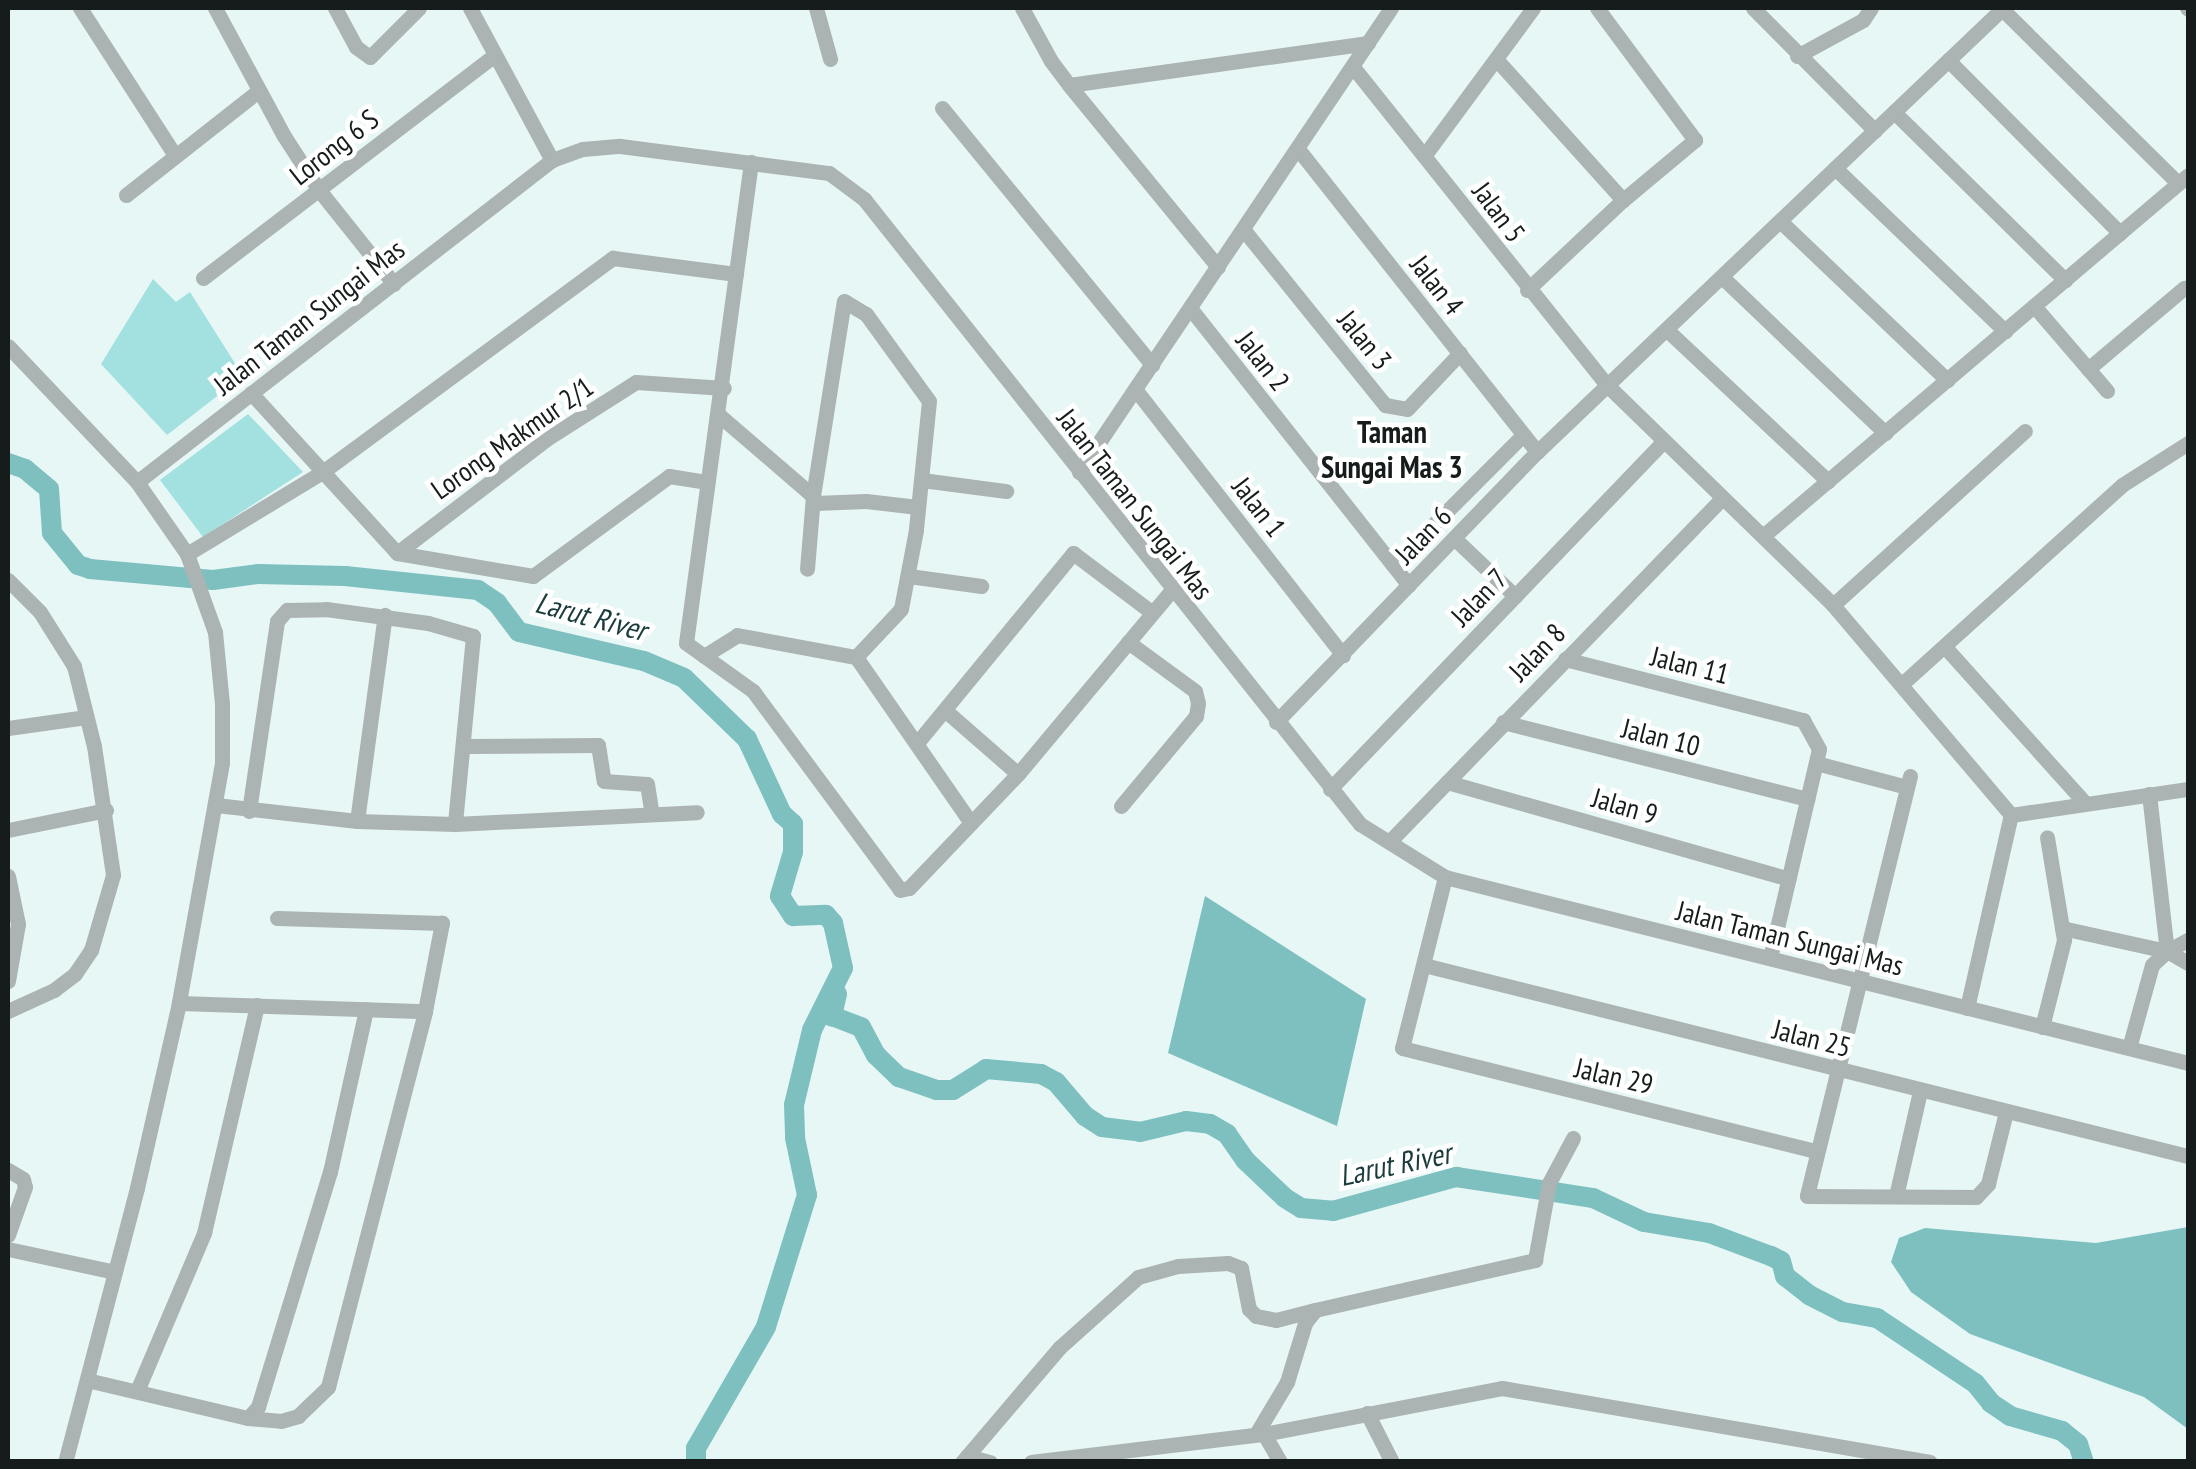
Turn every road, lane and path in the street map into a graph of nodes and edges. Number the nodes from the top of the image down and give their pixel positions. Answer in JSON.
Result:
{"nodes":[{"id":1,"x":80,"y":8,"type":"edge"},
{"id":2,"x":216,"y":8,"type":"edge"},
{"id":3,"x":336,"y":8,"type":"edge"},
{"id":4,"x":419,"y":8,"type":"edge"},
{"id":5,"x":470,"y":8,"type":"edge"},
{"id":6,"x":816,"y":8,"type":"edge"},
{"id":7,"x":1022,"y":8,"type":"edge"},
{"id":8,"x":1391,"y":8,"type":"edge"},
{"id":9,"x":1533,"y":8,"type":"edge"},
{"id":10,"x":1597,"y":8,"type":"edge"},
{"id":11,"x":1753,"y":8,"type":"edge"},
{"id":12,"x":1871,"y":8,"type":"edge"},
{"id":13,"x":2003,"y":8,"type":"edge"},
{"id":14,"x":1368,"y":43,"type":"junction"},
{"id":15,"x":495,"y":55,"type":"junction"},
{"id":16,"x":1798,"y":56,"type":"junction"},
{"id":17,"x":830,"y":59,"type":"dead end"},
{"id":18,"x":1496,"y":59,"type":"junction"},
{"id":19,"x":1948,"y":60,"type":"junction"},
{"id":20,"x":1353,"y":68,"type":"junction"},
{"id":21,"x":1070,"y":85,"type":"junction"},
{"id":22,"x":258,"y":91,"type":"junction"},
{"id":23,"x":942,"y":108,"type":"dead end"},
{"id":24,"x":1894,"y":112,"type":"junction"},
{"id":25,"x":1875,"y":130,"type":"junction"},
{"id":26,"x":1298,"y":149,"type":"junction"},
{"id":27,"x":174,"y":154,"type":"junction"},
{"id":28,"x":1424,"y":156,"type":"junction"},
{"id":29,"x":552,"y":160,"type":"junction"},
{"id":30,"x":751,"y":162,"type":"junction"},
{"id":31,"x":1836,"y":168,"type":"junction"},
{"id":32,"x":2184,"y":179,"type":"edge"},
{"id":33,"x":320,"y":190,"type":"junction"},
{"id":34,"x":126,"y":195,"type":"dead end"},
{"id":35,"x":1623,"y":200,"type":"junction"},
{"id":36,"x":1780,"y":222,"type":"junction"},
{"id":37,"x":1243,"y":230,"type":"junction"},
{"id":38,"x":2120,"y":232,"type":"junction"},
{"id":39,"x":1218,"y":267,"type":"junction"},
{"id":40,"x":736,"y":274,"type":"junction"},
{"id":41,"x":1722,"y":276,"type":"junction"},
{"id":42,"x":203,"y":278,"type":"dead end"},
{"id":43,"x":2064,"y":280,"type":"junction"},
{"id":44,"x":394,"y":284,"type":"junction"},
{"id":45,"x":2184,"y":288,"type":"dead end"},
{"id":46,"x":1527,"y":290,"type":"junction"},
{"id":47,"x":2034,"y":306,"type":"junction"},
{"id":48,"x":1190,"y":308,"type":"junction"},
{"id":49,"x":1667,"y":330,"type":"junction"},
{"id":50,"x":2005,"y":331,"type":"junction"},
{"id":51,"x":8,"y":346,"type":"edge"},
{"id":52,"x":1460,"y":354,"type":"junction"},
{"id":53,"x":1152,"y":364,"type":"junction"},
{"id":54,"x":2088,"y":369,"type":"junction"},
{"id":55,"x":1947,"y":380,"type":"junction"},
{"id":56,"x":1607,"y":385,"type":"junction"},
{"id":57,"x":724,"y":388,"type":"junction"},
{"id":58,"x":1135,"y":389,"type":"junction"},
{"id":59,"x":2107,"y":391,"type":"dead end"},
{"id":60,"x":251,"y":394,"type":"junction"},
{"id":61,"x":720,"y":416,"type":"junction"},
{"id":62,"x":2025,"y":431,"type":"dead end"},
{"id":63,"x":1885,"y":432,"type":"junction"},
{"id":64,"x":1522,"y":436,"type":"junction"},
{"id":65,"x":1664,"y":441,"type":"junction"},
{"id":66,"x":2188,"y":443,"type":"edge"},
{"id":67,"x":1536,"y":452,"type":"junction"},
{"id":68,"x":1079,"y":472,"type":"junction"},
{"id":69,"x":321,"y":473,"type":"junction"},
{"id":70,"x":922,"y":480,"type":"junction"},
{"id":71,"x":1828,"y":481,"type":"junction"},
{"id":72,"x":138,"y":482,"type":"junction"},
{"id":73,"x":708,"y":482,"type":"junction"},
{"id":74,"x":1006,"y":491,"type":"dead end"},
{"id":75,"x":1722,"y":498,"type":"junction"},
{"id":76,"x":814,"y":499,"type":"junction"},
{"id":77,"x":918,"y":507,"type":"junction"},
{"id":78,"x":1764,"y":535,"type":"junction"},
{"id":79,"x":1455,"y":538,"type":"junction"},
{"id":80,"x":396,"y":553,"type":"junction"},
{"id":81,"x":187,"y":554,"type":"junction"},
{"id":82,"x":1393,"y":565,"type":"junction"},
{"id":83,"x":807,"y":570,"type":"dead end"},
{"id":84,"x":909,"y":576,"type":"junction"},
{"id":85,"x":8,"y":580,"type":"edge"},
{"id":86,"x":1410,"y":585,"type":"junction"},
{"id":87,"x":981,"y":586,"type":"dead end"},
{"id":88,"x":1171,"y":592,"type":"junction"},
{"id":89,"x":1515,"y":596,"type":"junction"},
{"id":90,"x":1833,"y":604,"type":"junction"},
{"id":91,"x":1150,"y":611,"type":"junction"},
{"id":92,"x":385,"y":615,"type":"junction"},
{"id":93,"x":1128,"y":642,"type":"junction"},
{"id":94,"x":1946,"y":647,"type":"junction"},
{"id":95,"x":1344,"y":655,"type":"junction"},
{"id":96,"x":704,"y":656,"type":"junction"},
{"id":97,"x":856,"y":657,"type":"junction"},
{"id":98,"x":1564,"y":659,"type":"junction"},
{"id":99,"x":1902,"y":684,"type":"junction"},
{"id":100,"x":947,"y":712,"type":"junction"},
{"id":101,"x":86,"y":717,"type":"junction"},
{"id":102,"x":1276,"y":722,"type":"junction"},
{"id":103,"x":1503,"y":722,"type":"junction"},
{"id":104,"x":8,"y":728,"type":"edge"},
{"id":105,"x":917,"y":744,"type":"junction"},
{"id":106,"x":464,"y":746,"type":"junction"},
{"id":107,"x":1816,"y":763,"type":"junction"},
{"id":108,"x":1018,"y":774,"type":"junction"},
{"id":109,"x":1447,"y":782,"type":"junction"},
{"id":110,"x":1330,"y":789,"type":"junction"},
{"id":111,"x":2188,"y":789,"type":"edge"},
{"id":112,"x":2149,"y":794,"type":"junction"},
{"id":113,"x":1807,"y":799,"type":"junction"},
{"id":114,"x":2084,"y":802,"type":"junction"},
{"id":115,"x":216,"y":805,"type":"junction"},
{"id":116,"x":1121,"y":806,"type":"dead end"},
{"id":117,"x":106,"y":810,"type":"junction"},
{"id":118,"x":249,"y":811,"type":"junction"},
{"id":119,"x":697,"y":812,"type":"dead end"},
{"id":120,"x":652,"y":814,"type":"junction"},
{"id":121,"x":2012,"y":815,"type":"junction"},
{"id":122,"x":357,"y":821,"type":"junction"},
{"id":123,"x":971,"y":823,"type":"junction"},
{"id":124,"x":455,"y":824,"type":"junction"},
{"id":125,"x":8,"y":830,"type":"edge"},
{"id":126,"x":2047,"y":837,"type":"dead end"},
{"id":127,"x":1389,"y":842,"type":"junction"},
{"id":128,"x":8,"y":876,"type":"edge"},
{"id":129,"x":1445,"y":877,"type":"junction"},
{"id":130,"x":1789,"y":878,"type":"junction"},
{"id":131,"x":277,"y":918,"type":"dead end"},
{"id":132,"x":2062,"y":928,"type":"junction"},
{"id":133,"x":2188,"y":940,"type":"edge"},
{"id":134,"x":2167,"y":951,"type":"junction"},
{"id":135,"x":1770,"y":958,"type":"junction"},
{"id":136,"x":1424,"y":964,"type":"junction"},
{"id":137,"x":2188,"y":964,"type":"edge"},
{"id":138,"x":1859,"y":981,"type":"junction"},
{"id":139,"x":8,"y":982,"type":"edge"},
{"id":140,"x":179,"y":1003,"type":"junction"},
{"id":141,"x":258,"y":1005,"type":"junction"},
{"id":142,"x":1967,"y":1008,"type":"junction"},
{"id":143,"x":366,"y":1009,"type":"junction"},
{"id":144,"x":8,"y":1011,"type":"edge"},
{"id":145,"x":425,"y":1011,"type":"junction"},
{"id":146,"x":2042,"y":1026,"type":"junction"},
{"id":147,"x":2129,"y":1048,"type":"junction"},
{"id":148,"x":2188,"y":1063,"type":"edge"},
{"id":149,"x":1838,"y":1070,"type":"junction"},
{"id":150,"x":1920,"y":1091,"type":"junction"},
{"id":151,"x":2006,"y":1112,"type":"junction"},
{"id":152,"x":1573,"y":1138,"type":"dead end"},
{"id":153,"x":1815,"y":1151,"type":"junction"},
{"id":154,"x":2188,"y":1156,"type":"edge"},
{"id":155,"x":8,"y":1170,"type":"edge"},
{"id":156,"x":1896,"y":1196,"type":"junction"},
{"id":157,"x":8,"y":1235,"type":"edge"},
{"id":158,"x":8,"y":1249,"type":"edge"},
{"id":159,"x":115,"y":1272,"type":"junction"},
{"id":160,"x":1315,"y":1310,"type":"junction"},
{"id":161,"x":87,"y":1380,"type":"junction"},
{"id":162,"x":137,"y":1390,"type":"junction"},
{"id":163,"x":1367,"y":1413,"type":"junction"},
{"id":164,"x":248,"y":1418,"type":"junction"},
{"id":165,"x":1260,"y":1434,"type":"junction"},
{"id":166,"x":964,"y":1459,"type":"edge"},
{"id":167,"x":64,"y":1462,"type":"edge"},
{"id":168,"x":990,"y":1462,"type":"edge"},
{"id":169,"x":1032,"y":1462,"type":"edge"},
{"id":170,"x":1280,"y":1462,"type":"edge"},
{"id":171,"x":1392,"y":1462,"type":"edge"},
{"id":172,"x":1930,"y":1462,"type":"edge"}],
"edges":[{"from":1,"to":27,"type":"street"},
{"from":2,"to":22,"type":"street"},
{"from":3,"to":4,"type":"street"},
{"from":5,"to":15,"type":"street"},
{"from":6,"to":17,"type":"street"},
{"from":7,"to":21,"type":"street"},
{"from":8,"to":14,"type":"street"},
{"from":9,"to":18,"type":"street"},
{"from":10,"to":35,"type":"street"},
{"from":11,"to":16,"type":"street"},
{"from":12,"to":16,"type":"street"},
{"from":13,"to":19,"type":"street","name":"Jalan 6"},
{"from":13,"to":32,"type":"street"},
{"from":14,"to":20,"type":"street"},
{"from":14,"to":21,"type":"street"},
{"from":15,"to":29,"type":"street"},
{"from":15,"to":33,"type":"street","name":"Lorong 6 S"},
{"from":16,"to":25,"type":"street"},
{"from":18,"to":28,"type":"street"},
{"from":18,"to":35,"type":"street"},
{"from":19,"to":24,"type":"street","name":"Jalan 6"},
{"from":19,"to":38,"type":"street"},
{"from":20,"to":26,"type":"street"},
{"from":20,"to":28,"type":"street","name":"Jalan 5"},
{"from":21,"to":39,"type":"street"},
{"from":22,"to":27,"type":"street"},
{"from":22,"to":33,"type":"street"},
{"from":23,"to":53,"type":"street"},
{"from":24,"to":25,"type":"street","name":"Jalan 6"},
{"from":24,"to":43,"type":"street"},
{"from":25,"to":31,"type":"street","name":"Jalan 6"},
{"from":26,"to":37,"type":"street"},
{"from":26,"to":52,"type":"street","name":"Jalan 4"},
{"from":27,"to":34,"type":"street"},
{"from":28,"to":46,"type":"street","name":"Jalan 5"},
{"from":29,"to":30,"type":"street","name":"Jalan Taman Sungai Mas"},
{"from":29,"to":44,"type":"street","name":"Jalan Taman Sungai Mas"},
{"from":30,"to":40,"type":"street"},
{"from":30,"to":68,"type":"street","name":"Jalan Taman Sungai Mas"},
{"from":31,"to":36,"type":"street","name":"Jalan 6"},
{"from":31,"to":50,"type":"street"},
{"from":32,"to":38,"type":"street"},
{"from":33,"to":42,"type":"street","name":"Lorong 6 S"},
{"from":33,"to":44,"type":"street"},
{"from":35,"to":46,"type":"street"},
{"from":36,"to":41,"type":"street","name":"Jalan 6"},
{"from":36,"to":55,"type":"street"},
{"from":37,"to":39,"type":"street"},
{"from":37,"to":52,"type":"street","name":"Jalan 3"},
{"from":38,"to":43,"type":"street"},
{"from":39,"to":48,"type":"street"},
{"from":40,"to":57,"type":"street"},
{"from":40,"to":69,"type":"street"},
{"from":41,"to":49,"type":"street","name":"Jalan 6"},
{"from":41,"to":63,"type":"street"},
{"from":43,"to":47,"type":"street"},
{"from":44,"to":60,"type":"street","name":"Jalan Taman Sungai Mas"},
{"from":45,"to":54,"type":"street"},
{"from":46,"to":56,"type":"street","name":"Jalan 5"},
{"from":47,"to":50,"type":"street"},
{"from":47,"to":54,"type":"street"},
{"from":48,"to":53,"type":"street"},
{"from":48,"to":82,"type":"street","name":"Jalan 2"},
{"from":49,"to":56,"type":"street","name":"Jalan 6"},
{"from":49,"to":71,"type":"street"},
{"from":50,"to":55,"type":"street"},
{"from":51,"to":72,"type":"street"},
{"from":52,"to":64,"type":"street","name":"Jalan 4"},
{"from":53,"to":58,"type":"street"},
{"from":54,"to":59,"type":"street"},
{"from":55,"to":63,"type":"street"},
{"from":56,"to":65,"type":"street","name":"Jalan 5"},
{"from":56,"to":67,"type":"street","name":"Jalan 6"},
{"from":57,"to":61,"type":"street"},
{"from":57,"to":80,"type":"street","name":"Lorong Makmur 2/1"},
{"from":58,"to":68,"type":"street"},
{"from":58,"to":95,"type":"street","name":"Jalan 1"},
{"from":60,"to":69,"type":"street"},
{"from":60,"to":72,"type":"street","name":"Jalan Taman Sungai Mas"},
{"from":61,"to":73,"type":"street"},
{"from":61,"to":76,"type":"street"},
{"from":62,"to":90,"type":"street"},
{"from":63,"to":71,"type":"street"},
{"from":64,"to":67,"type":"street","name":"Jalan 4"},
{"from":64,"to":82,"type":"street"},
{"from":65,"to":75,"type":"street","name":"Jalan 5"},
{"from":65,"to":89,"type":"street","name":"Jalan 7"},
{"from":66,"to":94,"type":"street"},
{"from":67,"to":79,"type":"street","name":"Jalan 6"},
{"from":68,"to":88,"type":"street","name":"Jalan Taman Sungai Mas"},
{"from":69,"to":80,"type":"street"},
{"from":69,"to":81,"type":"street"},
{"from":70,"to":74,"type":"street"},
{"from":70,"to":76,"type":"street"},
{"from":70,"to":77,"type":"street"},
{"from":71,"to":78,"type":"street"},
{"from":72,"to":81,"type":"street"},
{"from":73,"to":80,"type":"street"},
{"from":73,"to":96,"type":"street"},
{"from":75,"to":78,"type":"street","name":"Jalan 5"},
{"from":75,"to":98,"type":"street","name":"Jalan 8"},
{"from":76,"to":77,"type":"street"},
{"from":76,"to":83,"type":"street"},
{"from":77,"to":84,"type":"street"},
{"from":78,"to":90,"type":"street","name":"Jalan 5"},
{"from":79,"to":86,"type":"street","name":"Jalan 6"},
{"from":79,"to":89,"type":"street"},
{"from":81,"to":115,"type":"street"},
{"from":82,"to":86,"type":"street","name":"Jalan 2"},
{"from":84,"to":87,"type":"street"},
{"from":84,"to":97,"type":"street"},
{"from":85,"to":101,"type":"street"},
{"from":86,"to":95,"type":"street","name":"Jalan 6"},
{"from":88,"to":91,"type":"street"},
{"from":88,"to":102,"type":"street","name":"Jalan Taman Sungai Mas"},
{"from":89,"to":110,"type":"street","name":"Jalan 7"},
{"from":90,"to":99,"type":"street","name":"Jalan 5"},
{"from":91,"to":93,"type":"street"},
{"from":91,"to":100,"type":"street"},
{"from":92,"to":106,"type":"street"},
{"from":92,"to":118,"type":"street"},
{"from":92,"to":122,"type":"street"},
{"from":93,"to":108,"type":"street"},
{"from":93,"to":116,"type":"street"},
{"from":94,"to":99,"type":"street"},
{"from":94,"to":114,"type":"street"},
{"from":95,"to":102,"type":"street","name":"Jalan 6"},
{"from":96,"to":97,"type":"street"},
{"from":96,"to":123,"type":"street"},
{"from":97,"to":105,"type":"street"},
{"from":98,"to":103,"type":"street","name":"Jalan 8"},
{"from":98,"to":107,"type":"street","name":"Jalan 11"},
{"from":99,"to":121,"type":"street","name":"Jalan 5"},
{"from":100,"to":105,"type":"street"},
{"from":100,"to":108,"type":"street"},
{"from":101,"to":104,"type":"street"},
{"from":101,"to":117,"type":"street"},
{"from":102,"to":110,"type":"street","name":"Jalan Taman Sungai Mas"},
{"from":103,"to":109,"type":"street","name":"Jalan 8"},
{"from":103,"to":113,"type":"street","name":"Jalan 10"},
{"from":105,"to":123,"type":"street"},
{"from":106,"to":120,"type":"street"},
{"from":106,"to":124,"type":"street"},
{"from":107,"to":113,"type":"street"},
{"from":107,"to":138,"type":"street"},
{"from":108,"to":123,"type":"street"},
{"from":109,"to":127,"type":"street","name":"Jalan 8"},
{"from":109,"to":130,"type":"street","name":"Jalan 9"},
{"from":110,"to":127,"type":"street","name":"Jalan Taman Sungai Mas"},
{"from":111,"to":112,"type":"street"},
{"from":112,"to":114,"type":"street"},
{"from":112,"to":134,"type":"street"},
{"from":113,"to":130,"type":"street"},
{"from":114,"to":121,"type":"street"},
{"from":115,"to":118,"type":"street"},
{"from":115,"to":140,"type":"street"},
{"from":117,"to":125,"type":"street"},
{"from":117,"to":144,"type":"street"},
{"from":118,"to":122,"type":"street"},
{"from":119,"to":120,"type":"street"},
{"from":120,"to":124,"type":"street"},
{"from":121,"to":142,"type":"street"},
{"from":122,"to":124,"type":"street"},
{"from":126,"to":132,"type":"street"},
{"from":127,"to":129,"type":"street","name":"Jalan Taman Sungai Mas"},
{"from":128,"to":139,"type":"street"},
{"from":129,"to":135,"type":"street","name":"Jalan Taman Sungai Mas"},
{"from":129,"to":136,"type":"street"},
{"from":130,"to":135,"type":"street"},
{"from":131,"to":145,"type":"street"},
{"from":132,"to":134,"type":"street"},
{"from":132,"to":146,"type":"street"},
{"from":133,"to":134,"type":"street"},
{"from":134,"to":137,"type":"street"},
{"from":134,"to":147,"type":"street"},
{"from":135,"to":138,"type":"street","name":"Jalan Taman Sungai Mas"},
{"from":136,"to":149,"type":"street","name":"Jalan 25"},
{"from":136,"to":153,"type":"street","name":"Jalan 29"},
{"from":138,"to":142,"type":"street","name":"Jalan Taman Sungai Mas"},
{"from":138,"to":149,"type":"street"},
{"from":140,"to":141,"type":"street"},
{"from":140,"to":159,"type":"street"},
{"from":141,"to":143,"type":"street"},
{"from":141,"to":162,"type":"street"},
{"from":142,"to":146,"type":"street","name":"Jalan Taman Sungai Mas"},
{"from":143,"to":145,"type":"street"},
{"from":143,"to":164,"type":"street"},
{"from":145,"to":164,"type":"street"},
{"from":146,"to":147,"type":"street","name":"Jalan Taman Sungai Mas"},
{"from":147,"to":148,"type":"street","name":"Jalan Taman Sungai Mas"},
{"from":149,"to":150,"type":"street","name":"Jalan 25"},
{"from":149,"to":153,"type":"street"},
{"from":150,"to":151,"type":"street","name":"Jalan 25"},
{"from":150,"to":156,"type":"street"},
{"from":151,"to":154,"type":"street","name":"Jalan 25"},
{"from":151,"to":156,"type":"street"},
{"from":152,"to":160,"type":"street"},
{"from":153,"to":156,"type":"street"},
{"from":155,"to":157,"type":"street"},
{"from":158,"to":159,"type":"street"},
{"from":159,"to":161,"type":"street"},
{"from":160,"to":165,"type":"street"},
{"from":160,"to":166,"type":"street"},
{"from":161,"to":162,"type":"street"},
{"from":161,"to":167,"type":"street"},
{"from":162,"to":164,"type":"street"},
{"from":163,"to":165,"type":"street"},
{"from":163,"to":171,"type":"street"},
{"from":163,"to":172,"type":"street"},
{"from":165,"to":169,"type":"street"},
{"from":165,"to":170,"type":"street"},
{"from":166,"to":168,"type":"street"}]}
